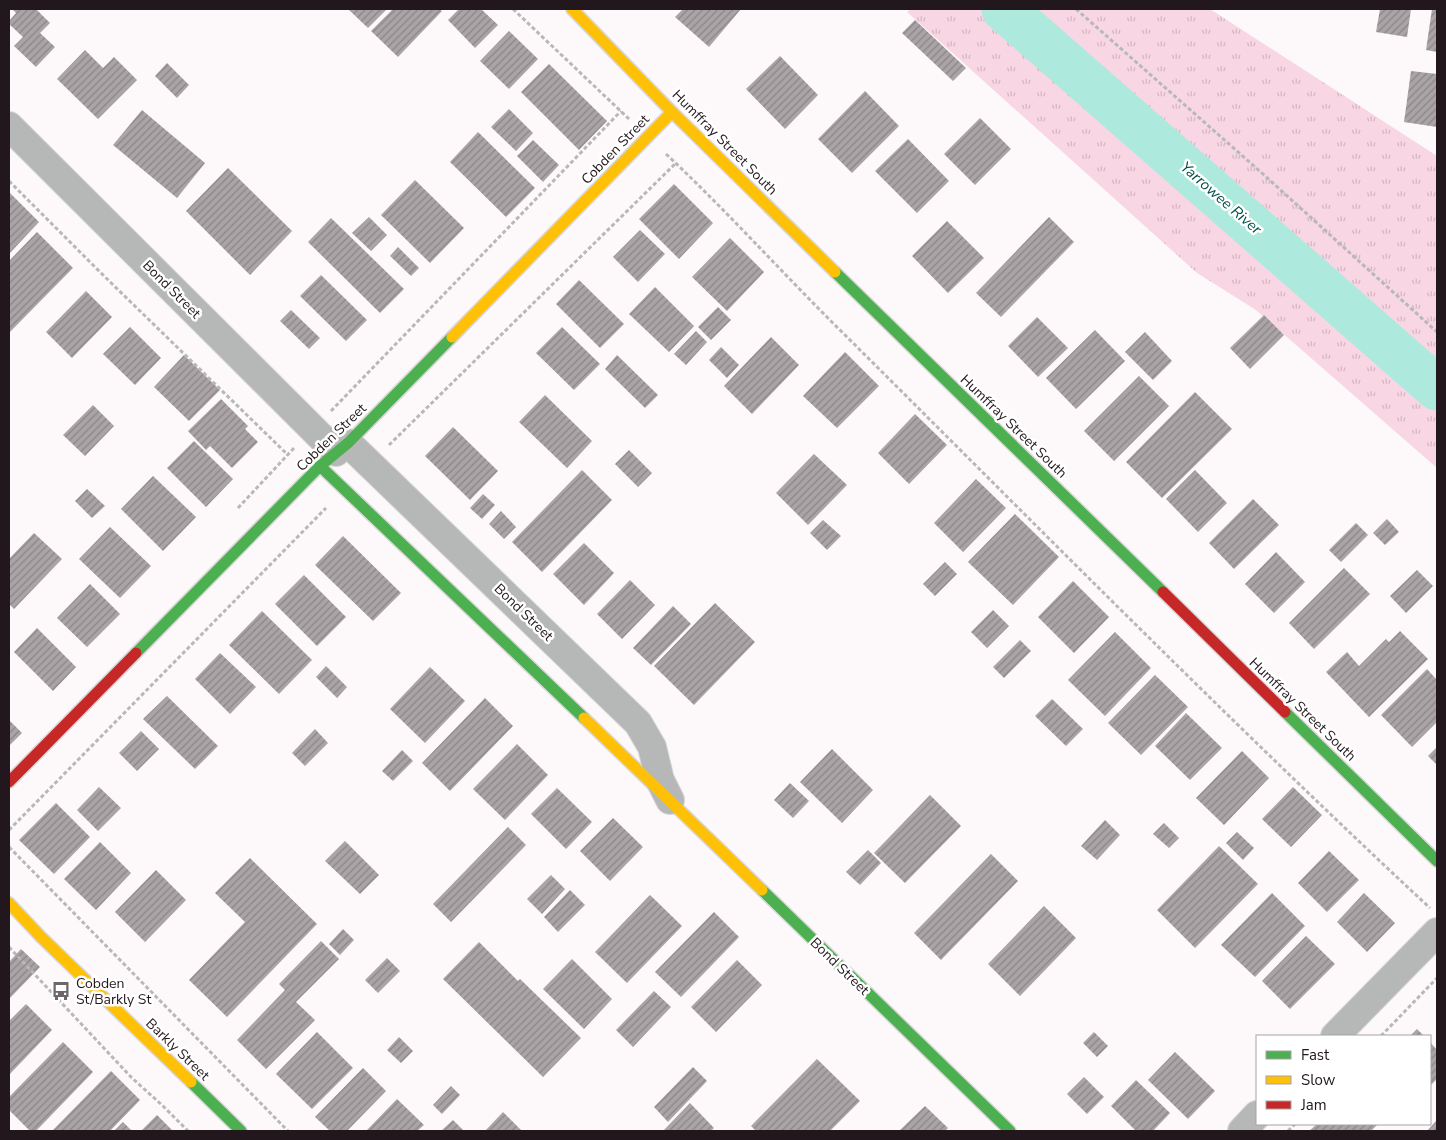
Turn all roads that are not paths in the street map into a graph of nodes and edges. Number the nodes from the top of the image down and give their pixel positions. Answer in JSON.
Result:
{"nodes":[{"id":1,"x":572,"y":9,"type":"edge"},
{"id":2,"x":672,"y":112,"type":"junction"},
{"id":3,"x":9,"y":126,"type":"edge"},
{"id":4,"x":335,"y":454,"type":"junction"},
{"id":5,"x":9,"y":782,"type":"edge"},
{"id":6,"x":670,"y":800,"type":"junction"},
{"id":7,"x":1437,"y":861,"type":"edge"},
{"id":8,"x":9,"y":903,"type":"edge"},
{"id":9,"x":1435,"y":921,"type":"edge"},
{"id":10,"x":1336,"y":1035,"type":"edge"},
{"id":11,"x":1256,"y":1116,"type":"edge"},
{"id":12,"x":241,"y":1131,"type":"edge"},
{"id":13,"x":1010,"y":1131,"type":"edge"},
{"id":14,"x":1242,"y":1131,"type":"edge"}],
"edges":[{"from":1,"to":2,"type":"street","name":"Humffray Street South"},
{"from":2,"to":4,"type":"street","name":"Cobden Street"},
{"from":2,"to":7,"type":"street","name":"Humffray Street South"},
{"from":3,"to":4,"type":"street","name":"Bond Street"},
{"from":4,"to":5,"type":"street","name":"Cobden Street"},
{"from":4,"to":6,"type":"street","name":"Bond Street"},
{"from":4,"to":6,"type":"street","name":"Bond Street"},
{"from":6,"to":13,"type":"street","name":"Bond Street"},
{"from":8,"to":12,"type":"street","name":"Barkly Street"},
{"from":9,"to":10,"type":"street"},
{"from":11,"to":14,"type":"street"}]}
